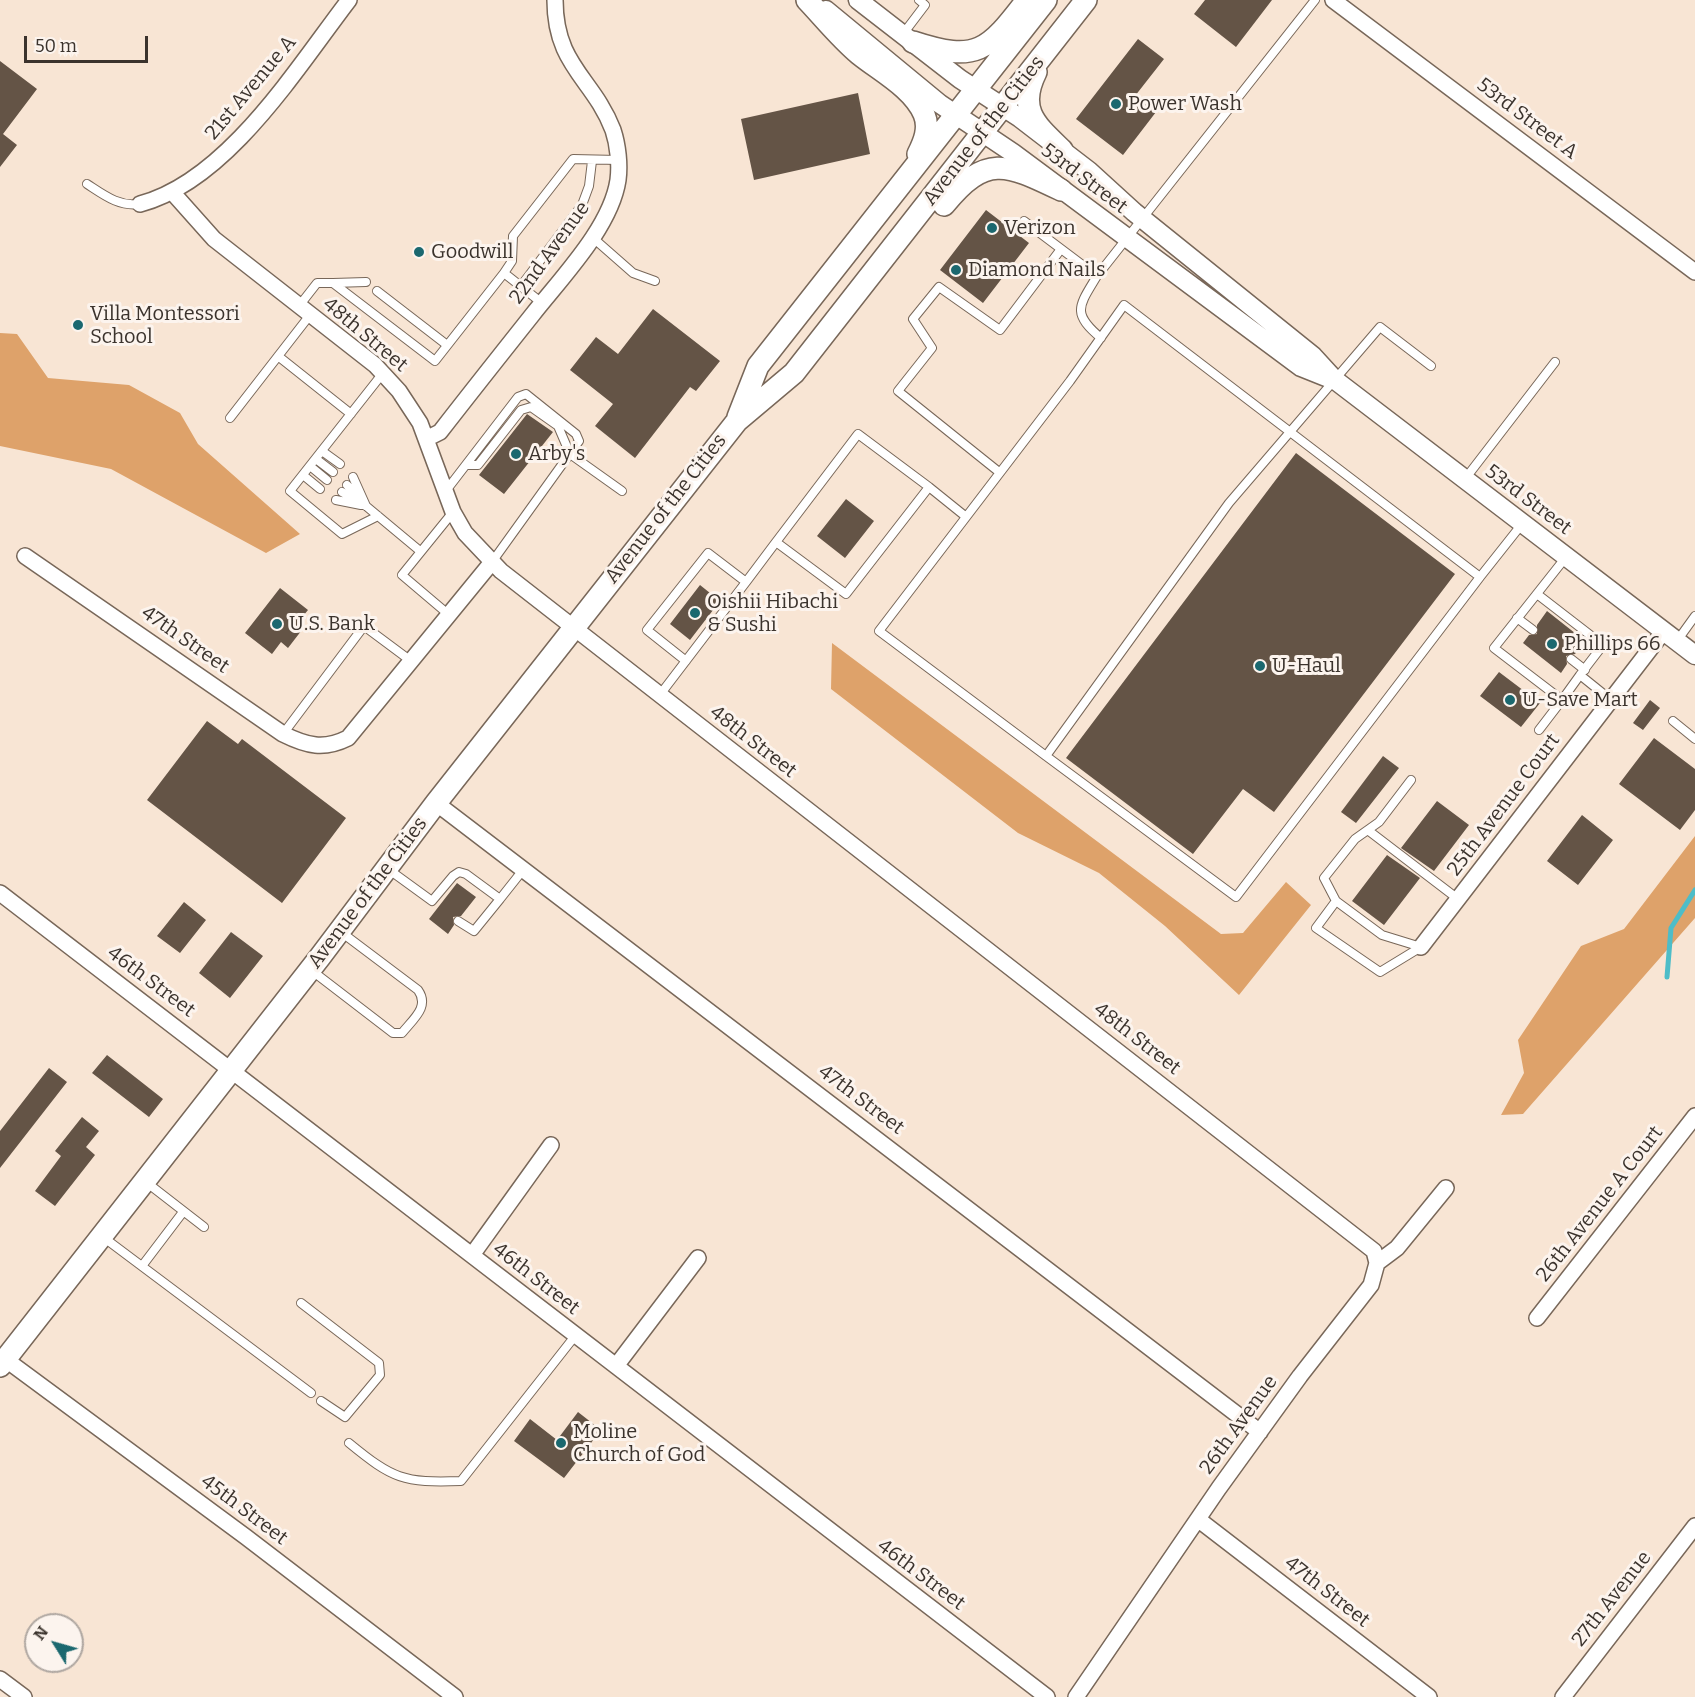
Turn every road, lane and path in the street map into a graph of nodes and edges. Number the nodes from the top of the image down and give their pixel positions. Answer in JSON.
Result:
{"nodes":[{"id":1,"x":350,"y":0,"type":"edge"},
{"id":2,"x":555,"y":0,"type":"edge"},
{"id":3,"x":807,"y":0,"type":"edge"},
{"id":4,"x":814,"y":0,"type":"edge"},
{"id":5,"x":858,"y":0,"type":"edge"},
{"id":6,"x":1027,"y":0,"type":"edge"},
{"id":7,"x":1046,"y":0,"type":"edge"},
{"id":8,"x":1086,"y":0,"type":"edge"},
{"id":9,"x":1315,"y":0,"type":"edge"},
{"id":10,"x":1332,"y":0,"type":"edge"},
{"id":11,"x":924,"y":2,"type":"edge"},
{"id":12,"x":908,"y":38,"type":"junction"},
{"id":13,"x":1047,"y":51,"type":"junction"},
{"id":14,"x":976,"y":89,"type":"junction"},
{"id":15,"x":1003,"y":107,"type":"junction"},
{"id":16,"x":956,"y":115,"type":"junction"},
{"id":17,"x":983,"y":133,"type":"junction"},
{"id":18,"x":1062,"y":150,"type":"junction"},
{"id":19,"x":618,"y":160,"type":"junction"},
{"id":20,"x":592,"y":161,"type":"junction"},
{"id":21,"x":906,"y":178,"type":"junction"},
{"id":22,"x":87,"y":184,"type":"dead end"},
{"id":23,"x":1061,"y":190,"type":"junction"},
{"id":24,"x":173,"y":193,"type":"junction"},
{"id":25,"x":141,"y":204,"type":"joint"},
{"id":26,"x":1143,"y":219,"type":"junction"},
{"id":27,"x":1024,"y":221,"type":"dead end"},
{"id":28,"x":592,"y":237,"type":"junction"},
{"id":29,"x":1126,"y":240,"type":"junction"},
{"id":30,"x":1061,"y":249,"type":"junction"},
{"id":31,"x":1695,"y":272,"type":"edge"},
{"id":32,"x":504,"y":273,"type":"junction"},
{"id":33,"x":1096,"y":276,"type":"junction"},
{"id":34,"x":656,"y":281,"type":"dead end"},
{"id":35,"x":366,"y":282,"type":"dead end"},
{"id":36,"x":333,"y":283,"type":"junction"},
{"id":37,"x":521,"y":286,"type":"junction"},
{"id":38,"x":377,"y":291,"type":"dead end"},
{"id":39,"x":542,"y":303,"type":"junction"},
{"id":40,"x":305,"y":311,"type":"junction"},
{"id":41,"x":1101,"y":338,"type":"junction"},
{"id":42,"x":447,"y":345,"type":"junction"},
{"id":43,"x":278,"y":356,"type":"junction"},
{"id":44,"x":1555,"y":362,"type":"dead end"},
{"id":45,"x":1431,"y":366,"type":"dead end"},
{"id":46,"x":383,"y":373,"type":"junction"},
{"id":47,"x":794,"y":374,"type":"junction"},
{"id":48,"x":1335,"y":380,"type":"junction"},
{"id":49,"x":351,"y":414,"type":"junction"},
{"id":50,"x":230,"y":418,"type":"dead end"},
{"id":51,"x":736,"y":421,"type":"junction"},
{"id":52,"x":1291,"y":430,"type":"junction"},
{"id":53,"x":426,"y":439,"type":"junction"},
{"id":54,"x":322,"y":451,"type":"junction"},
{"id":55,"x":570,"y":453,"type":"junction"},
{"id":56,"x":316,"y":459,"type":"junction"},
{"id":57,"x":340,"y":464,"type":"dead end"},
{"id":58,"x":466,"y":465,"type":"junction"},
{"id":59,"x":310,"y":466,"type":"junction"},
{"id":60,"x":333,"y":472,"type":"dead end"},
{"id":61,"x":999,"y":472,"type":"junction"},
{"id":62,"x":303,"y":475,"type":"junction"},
{"id":63,"x":353,"y":477,"type":"dead end"},
{"id":64,"x":327,"y":480,"type":"dead end"},
{"id":65,"x":1464,"y":480,"type":"junction"},
{"id":66,"x":929,"y":487,"type":"junction"},
{"id":67,"x":345,"y":488,"type":"dead end"},
{"id":68,"x":320,"y":489,"type":"dead end"},
{"id":69,"x":622,"y":491,"type":"dead end"},
{"id":70,"x":444,"y":493,"type":"junction"},
{"id":71,"x":336,"y":500,"type":"dead end"},
{"id":72,"x":366,"y":506,"type":"junction"},
{"id":73,"x":453,"y":512,"type":"junction"},
{"id":74,"x":378,"y":516,"type":"junction"},
{"id":75,"x":965,"y":516,"type":"junction"},
{"id":76,"x":1522,"y":524,"type":"junction"},
{"id":77,"x":776,"y":542,"type":"junction"},
{"id":78,"x":420,"y":550,"type":"junction"},
{"id":79,"x":25,"y":556,"type":"dead end"},
{"id":80,"x":1566,"y":557,"type":"junction"},
{"id":81,"x":492,"y":562,"type":"junction"},
{"id":82,"x":1480,"y":577,"type":"junction"},
{"id":83,"x":746,"y":582,"type":"junction"},
{"id":84,"x":1537,"y":594,"type":"junction"},
{"id":85,"x":448,"y":614,"type":"junction"},
{"id":86,"x":1695,"y":616,"type":"edge"},
{"id":87,"x":1517,"y":618,"type":"junction"},
{"id":88,"x":573,"y":627,"type":"junction"},
{"id":89,"x":1533,"y":630,"type":"dead end"},
{"id":90,"x":1670,"y":636,"type":"junction"},
{"id":91,"x":1695,"y":655,"type":"edge"},
{"id":92,"x":1571,"y":659,"type":"dead end"},
{"id":93,"x":411,"y":661,"type":"junction"},
{"id":94,"x":686,"y":661,"type":"junction"},
{"id":95,"x":1583,"y":673,"type":"junction"},
{"id":96,"x":659,"y":696,"type":"junction"},
{"id":97,"x":1562,"y":700,"type":"junction"},
{"id":98,"x":1611,"y":700,"type":"junction"},
{"id":99,"x":1673,"y":722,"type":"dead end"},
{"id":100,"x":1539,"y":730,"type":"dead end"},
{"id":101,"x":283,"y":734,"type":"junction"},
{"id":102,"x":1695,"y":739,"type":"edge"},
{"id":103,"x":1046,"y":756,"type":"junction"},
{"id":104,"x":1411,"y":780,"type":"dead end"},
{"id":105,"x":436,"y":803,"type":"junction"},
{"id":106,"x":1369,"y":831,"type":"junction"},
{"id":107,"x":387,"y":868,"type":"junction"},
{"id":108,"x":523,"y":870,"type":"junction"},
{"id":109,"x":1,"y":896,"type":"edge"},
{"id":110,"x":500,"y":899,"type":"junction"},
{"id":111,"x":1458,"y":899,"type":"junction"},
{"id":112,"x":1336,"y":901,"type":"junction"},
{"id":113,"x":458,"y":921,"type":"dead end"},
{"id":114,"x":340,"y":931,"type":"junction"},
{"id":115,"x":1420,"y":947,"type":"junction"},
{"id":116,"x":310,"y":970,"type":"junction"},
{"id":117,"x":231,"y":1071,"type":"junction"},
{"id":118,"x":1695,"y":1116,"type":"edge"},
{"id":119,"x":551,"y":1145,"type":"dead end"},
{"id":120,"x":145,"y":1182,"type":"junction"},
{"id":121,"x":1446,"y":1188,"type":"dead end"},
{"id":122,"x":183,"y":1212,"type":"junction"},
{"id":123,"x":204,"y":1227,"type":"dead end"},
{"id":124,"x":102,"y":1236,"type":"junction"},
{"id":125,"x":472,"y":1255,"type":"junction"},
{"id":126,"x":698,"y":1258,"type":"dead end"},
{"id":127,"x":1377,"y":1263,"type":"junction"},
{"id":128,"x":142,"y":1266,"type":"junction"},
{"id":129,"x":301,"y":1303,"type":"dead end"},
{"id":130,"x":1537,"y":1318,"type":"dead end"},
{"id":131,"x":574,"y":1336,"type":"junction"},
{"id":132,"x":3,"y":1363,"type":"edge"},
{"id":133,"x":616,"y":1366,"type":"junction"},
{"id":134,"x":311,"y":1393,"type":"dead end"},
{"id":135,"x":321,"y":1401,"type":"dead end"},
{"id":136,"x":1260,"y":1432,"type":"junction"},
{"id":137,"x":349,"y":1443,"type":"dead end"},
{"id":138,"x":1199,"y":1520,"type":"junction"},
{"id":139,"x":1695,"y":1526,"type":"edge"},
{"id":140,"x":0,"y":1679,"type":"edge"},
{"id":141,"x":24,"y":1697,"type":"edge"},
{"id":142,"x":456,"y":1697,"type":"edge"},
{"id":143,"x":1047,"y":1697,"type":"edge"},
{"id":144,"x":1076,"y":1697,"type":"edge"},
{"id":145,"x":1429,"y":1697,"type":"edge"},
{"id":146,"x":1563,"y":1697,"type":"edge"}],
"edges":[{"from":1,"to":24,"type":"street","name":"21st Avenue A"},
{"from":2,"to":19,"type":"street","name":"22nd Avenue"},
{"from":3,"to":21,"type":"main road"},
{"from":4,"to":16,"type":"street","name":"53rd Street"},
{"from":5,"to":12,"type":"street","name":"53rd Street"},
{"from":6,"to":12,"type":"main road"},
{"from":7,"to":14,"type":"main road","name":"Avenue of the Cities"},
{"from":8,"to":13,"type":"main road","name":"Avenue of the Cities"},
{"from":9,"to":26,"type":"lane"},
{"from":10,"to":31,"type":"street","name":"53rd Street A"},
{"from":11,"to":12,"type":"lane"},
{"from":12,"to":14,"type":"street","name":"53rd Street"},
{"from":13,"to":15,"type":"main road","name":"Avenue of the Cities"},
{"from":13,"to":18,"type":"main road"},
{"from":14,"to":15,"type":"street","name":"53rd Street"},
{"from":14,"to":16,"type":"main road","name":"Avenue of the Cities"},
{"from":15,"to":17,"type":"main road","name":"Avenue of the Cities"},
{"from":15,"to":18,"type":"street","name":"53rd Street"},
{"from":16,"to":17,"type":"street","name":"53rd Street"},
{"from":16,"to":21,"type":"main road","name":"Avenue of the Cities"},
{"from":17,"to":23,"type":"street","name":"53rd Street"},
{"from":17,"to":47,"type":"main road","name":"Avenue of the Cities"},
{"from":18,"to":26,"type":"street","name":"53rd Street"},
{"from":19,"to":20,"type":"lane"},
{"from":19,"to":28,"type":"street","name":"22nd Avenue"},
{"from":20,"to":32,"type":"lane"},
{"from":20,"to":37,"type":"lane"},
{"from":21,"to":51,"type":"main road","name":"Avenue of the Cities"},
{"from":22,"to":25,"type":"lane"},
{"from":23,"to":29,"type":"street","name":"53rd Street"},
{"from":23,"to":47,"type":"main road"},
{"from":24,"to":25,"type":"street","name":"21st Avenue A"},
{"from":24,"to":40,"type":"street","name":"48th Street"},
{"from":26,"to":29,"type":"lane"},
{"from":26,"to":48,"type":"street","name":"53rd Street"},
{"from":27,"to":30,"type":"lane"},
{"from":28,"to":34,"type":"lane"},
{"from":28,"to":39,"type":"street","name":"22nd Avenue"},
{"from":29,"to":33,"type":"lane"},
{"from":29,"to":48,"type":"street","name":"53rd Street"},
{"from":30,"to":33,"type":"lane"},
{"from":30,"to":61,"type":"lane"},
{"from":32,"to":37,"type":"lane"},
{"from":32,"to":42,"type":"lane"},
{"from":33,"to":41,"type":"lane"},
{"from":35,"to":36,"type":"lane"},
{"from":36,"to":40,"type":"lane"},
{"from":36,"to":42,"type":"lane"},
{"from":37,"to":39,"type":"lane"},
{"from":38,"to":42,"type":"lane"},
{"from":39,"to":53,"type":"street","name":"22nd Avenue"},
{"from":40,"to":43,"type":"lane"},
{"from":40,"to":46,"type":"street","name":"48th Street"},
{"from":41,"to":52,"type":"lane"},
{"from":41,"to":61,"type":"lane"},
{"from":43,"to":49,"type":"lane"},
{"from":43,"to":50,"type":"lane"},
{"from":44,"to":65,"type":"lane"},
{"from":45,"to":48,"type":"lane"},
{"from":46,"to":49,"type":"lane"},
{"from":46,"to":53,"type":"street","name":"48th Street"},
{"from":47,"to":51,"type":"main road","name":"Avenue of the Cities"},
{"from":48,"to":52,"type":"lane"},
{"from":48,"to":65,"type":"street","name":"53rd Street"},
{"from":49,"to":54,"type":"lane"},
{"from":51,"to":88,"type":"main road","name":"Avenue of the Cities"},
{"from":52,"to":82,"type":"lane"},
{"from":52,"to":103,"type":"lane"},
{"from":53,"to":70,"type":"street","name":"48th Street"},
{"from":54,"to":56,"type":"lane"},
{"from":54,"to":57,"type":"lane"},
{"from":55,"to":58,"type":"lane"},
{"from":55,"to":58,"type":"lane"},
{"from":55,"to":69,"type":"lane"},
{"from":55,"to":81,"type":"lane"},
{"from":56,"to":59,"type":"lane"},
{"from":56,"to":60,"type":"lane"},
{"from":58,"to":70,"type":"lane"},
{"from":59,"to":62,"type":"lane"},
{"from":59,"to":64,"type":"lane"},
{"from":61,"to":75,"type":"lane"},
{"from":62,"to":68,"type":"lane"},
{"from":62,"to":74,"type":"lane"},
{"from":63,"to":72,"type":"lane"},
{"from":65,"to":76,"type":"street","name":"53rd Street"},
{"from":66,"to":75,"type":"lane"},
{"from":66,"to":77,"type":"lane"},
{"from":66,"to":77,"type":"lane"},
{"from":67,"to":72,"type":"lane"},
{"from":70,"to":73,"type":"street","name":"48th Street"},
{"from":71,"to":72,"type":"lane"},
{"from":72,"to":74,"type":"lane"},
{"from":73,"to":78,"type":"lane"},
{"from":73,"to":81,"type":"street","name":"48th Street"},
{"from":74,"to":78,"type":"lane"},
{"from":75,"to":103,"type":"lane"},
{"from":76,"to":80,"type":"street","name":"53rd Street"},
{"from":76,"to":82,"type":"lane"},
{"from":77,"to":83,"type":"lane"},
{"from":78,"to":85,"type":"lane"},
{"from":79,"to":101,"type":"street","name":"47th Street"},
{"from":80,"to":84,"type":"lane"},
{"from":80,"to":90,"type":"street","name":"53rd Street"},
{"from":81,"to":85,"type":"street"},
{"from":81,"to":88,"type":"street","name":"48th Street"},
{"from":82,"to":103,"type":"lane"},
{"from":83,"to":94,"type":"lane"},
{"from":83,"to":94,"type":"lane"},
{"from":84,"to":87,"type":"lane"},
{"from":84,"to":95,"type":"lane"},
{"from":85,"to":93,"type":"street"},
{"from":86,"to":90,"type":"lane"},
{"from":87,"to":89,"type":"lane"},
{"from":87,"to":97,"type":"lane"},
{"from":88,"to":96,"type":"street","name":"48th Street"},
{"from":88,"to":105,"type":"main road","name":"Avenue of the Cities"},
{"from":90,"to":91,"type":"street","name":"53rd Street"},
{"from":90,"to":98,"type":"street","name":"25th Avenue Court"},
{"from":92,"to":95,"type":"lane"},
{"from":93,"to":101,"type":"street","name":"47th Street"},
{"from":93,"to":101,"type":"lane"},
{"from":94,"to":96,"type":"lane"},
{"from":95,"to":97,"type":"lane"},
{"from":95,"to":98,"type":"lane"},
{"from":96,"to":127,"type":"street","name":"48th Street"},
{"from":97,"to":100,"type":"lane"},
{"from":98,"to":111,"type":"street","name":"25th Avenue Court"},
{"from":99,"to":102,"type":"lane"},
{"from":104,"to":106,"type":"lane"},
{"from":105,"to":107,"type":"main road","name":"Avenue of the Cities"},
{"from":105,"to":108,"type":"street","name":"47th Street"},
{"from":106,"to":111,"type":"lane"},
{"from":106,"to":112,"type":"lane"},
{"from":107,"to":110,"type":"lane"},
{"from":107,"to":114,"type":"main road","name":"Avenue of the Cities"},
{"from":108,"to":110,"type":"lane"},
{"from":108,"to":136,"type":"street","name":"47th Street"},
{"from":109,"to":117,"type":"street","name":"46th Street"},
{"from":110,"to":113,"type":"lane"},
{"from":111,"to":115,"type":"street","name":"25th Avenue Court"},
{"from":112,"to":115,"type":"lane"},
{"from":112,"to":115,"type":"lane"},
{"from":114,"to":116,"type":"main road","name":"Avenue of the Cities"},
{"from":114,"to":116,"type":"lane"},
{"from":116,"to":117,"type":"main road","name":"Avenue of the Cities"},
{"from":117,"to":120,"type":"main road","name":"Avenue of the Cities"},
{"from":117,"to":125,"type":"street","name":"46th Street"},
{"from":118,"to":130,"type":"street","name":"26th Avenue A Court"},
{"from":119,"to":125,"type":"street"},
{"from":120,"to":122,"type":"lane"},
{"from":120,"to":124,"type":"main road","name":"Avenue of the Cities"},
{"from":121,"to":127,"type":"street"},
{"from":122,"to":123,"type":"lane"},
{"from":122,"to":128,"type":"lane"},
{"from":124,"to":128,"type":"lane"},
{"from":124,"to":132,"type":"main road","name":"Avenue of the Cities"},
{"from":125,"to":131,"type":"street","name":"46th Street"},
{"from":126,"to":133,"type":"street"},
{"from":127,"to":136,"type":"street","name":"26th Avenue"},
{"from":128,"to":134,"type":"lane"},
{"from":129,"to":135,"type":"lane"},
{"from":131,"to":133,"type":"street","name":"46th Street"},
{"from":131,"to":137,"type":"lane"},
{"from":132,"to":142,"type":"street","name":"45th Street"},
{"from":133,"to":143,"type":"street","name":"46th Street"},
{"from":136,"to":138,"type":"street","name":"26th Avenue"},
{"from":138,"to":144,"type":"street","name":"26th Avenue"},
{"from":138,"to":145,"type":"street","name":"47th Street"},
{"from":139,"to":146,"type":"street","name":"27th Avenue"},
{"from":140,"to":141,"type":"street"}]}
